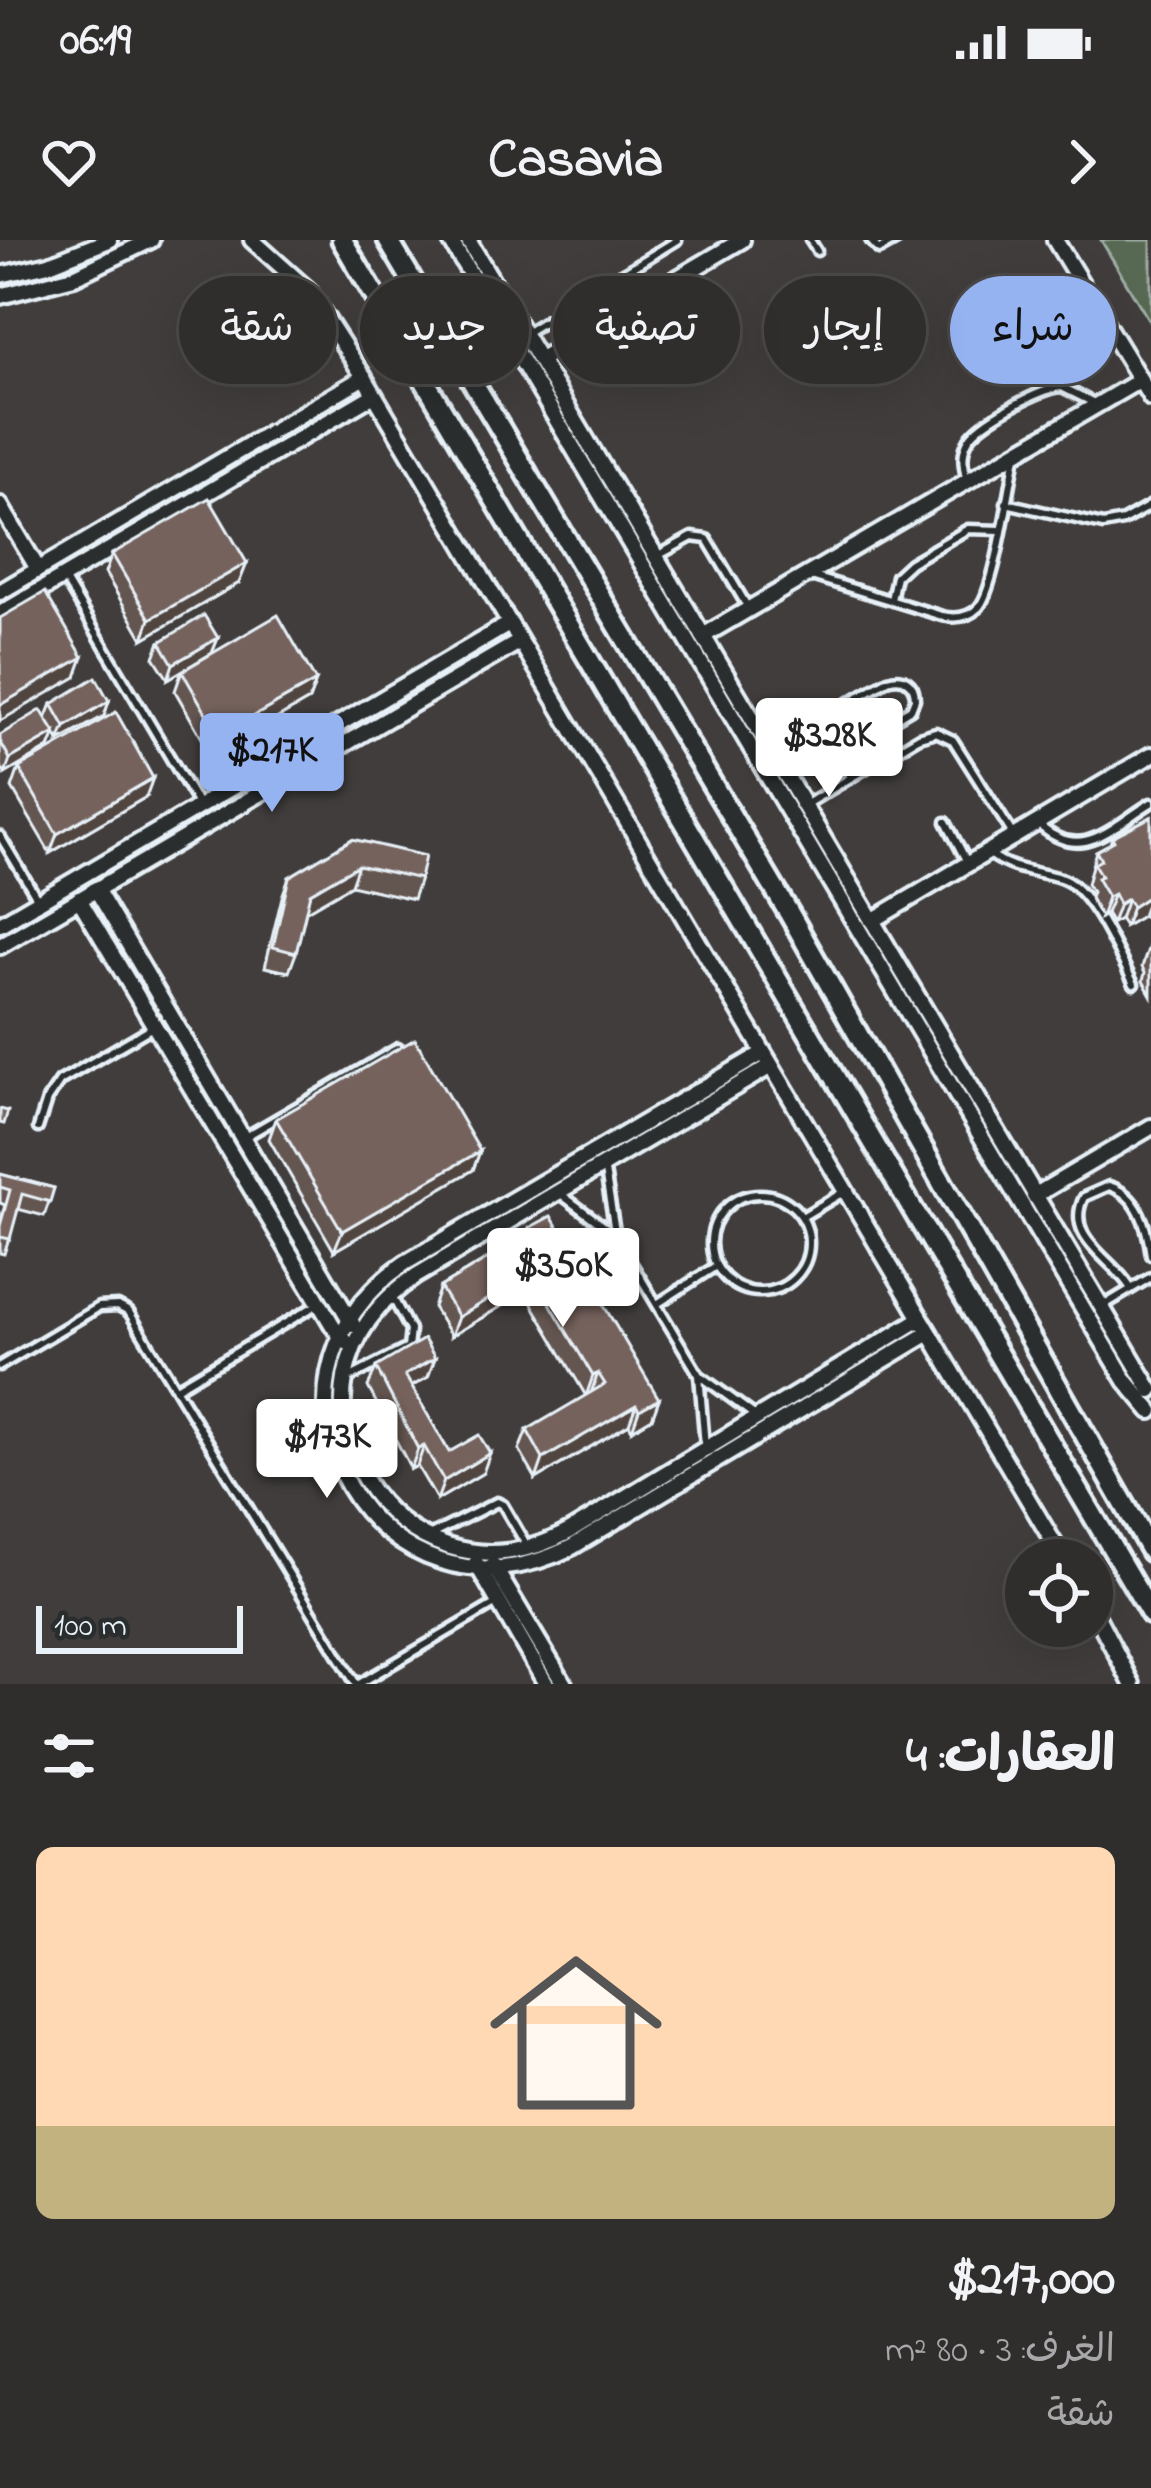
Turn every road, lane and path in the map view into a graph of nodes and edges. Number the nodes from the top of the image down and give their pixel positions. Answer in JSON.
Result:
{"nodes":[{"id":1,"x":109,"y":240,"type":"edge"},
{"id":2,"x":151,"y":240,"type":"edge"},
{"id":3,"x":252,"y":240,"type":"edge"},
{"id":4,"x":342,"y":240,"type":"edge"},
{"id":5,"x":388,"y":240,"type":"edge"},
{"id":6,"x":450,"y":240,"type":"edge"},
{"id":7,"x":468,"y":240,"type":"edge"},
{"id":8,"x":677,"y":240,"type":"edge"},
{"id":9,"x":742,"y":240,"type":"edge"},
{"id":10,"x":810,"y":240,"type":"edge"},
{"id":11,"x":870,"y":240,"type":"edge"},
{"id":12,"x":897,"y":240,"type":"edge"},
{"id":13,"x":1055,"y":240,"type":"edge"},
{"id":14,"x":817,"y":251,"type":"dead end"},
{"id":15,"x":0,"y":275,"type":"edge"},
{"id":16,"x":489,"y":276,"type":"edge"},
{"id":17,"x":0,"y":296,"type":"edge"},
{"id":18,"x":529,"y":331,"type":"edge"},
{"id":19,"x":529,"y":343,"type":"edge"},
{"id":20,"x":539,"y":360,"type":"junction"},
{"id":21,"x":360,"y":371,"type":"edge"},
{"id":22,"x":360,"y":379,"type":"edge"},
{"id":23,"x":1140,"y":380,"type":"junction"},
{"id":24,"x":368,"y":384,"type":"edge"},
{"id":25,"x":374,"y":395,"type":"junction"},
{"id":26,"x":1151,"y":398,"type":"edge"},
{"id":27,"x":1097,"y":405,"type":"junction"},
{"id":28,"x":1017,"y":452,"type":"junction"},
{"id":29,"x":967,"y":481,"type":"junction"},
{"id":30,"x":1006,"y":503,"type":"junction"},
{"id":31,"x":0,"y":505,"type":"edge"},
{"id":32,"x":1151,"y":505,"type":"edge"},
{"id":33,"x":1001,"y":530,"type":"junction"},
{"id":34,"x":657,"y":557,"type":"junction"},
{"id":35,"x":38,"y":569,"type":"junction"},
{"id":36,"x":807,"y":574,"type":"junction"},
{"id":37,"x":63,"y":577,"type":"junction"},
{"id":38,"x":0,"y":592,"type":"edge"},
{"id":39,"x":891,"y":601,"type":"junction"},
{"id":40,"x":748,"y":609,"type":"junction"},
{"id":41,"x":0,"y":614,"type":"edge"},
{"id":42,"x":509,"y":624,"type":"junction"},
{"id":43,"x":704,"y":635,"type":"junction"},
{"id":44,"x":519,"y":642,"type":"junction"},
{"id":45,"x":804,"y":728,"type":"dead end"},
{"id":46,"x":1151,"y":754,"type":"edge"},
{"id":47,"x":851,"y":777,"type":"junction"},
{"id":48,"x":1151,"y":803,"type":"edge"},
{"id":49,"x":804,"y":806,"type":"junction"},
{"id":50,"x":200,"y":807,"type":"junction"},
{"id":51,"x":946,"y":822,"type":"dead end"},
{"id":52,"x":1036,"y":823,"type":"junction"},
{"id":53,"x":0,"y":836,"type":"edge"},
{"id":54,"x":1014,"y":836,"type":"junction"},
{"id":55,"x":988,"y":852,"type":"junction"},
{"id":56,"x":968,"y":863,"type":"junction"},
{"id":57,"x":96,"y":889,"type":"junction"},
{"id":58,"x":79,"y":899,"type":"junction"},
{"id":59,"x":38,"y":902,"type":"junction"},
{"id":60,"x":872,"y":921,"type":"junction"},
{"id":61,"x":117,"y":923,"type":"junction"},
{"id":62,"x":0,"y":924,"type":"edge"},
{"id":63,"x":100,"y":934,"type":"junction"},
{"id":64,"x":0,"y":946,"type":"edge"},
{"id":65,"x":1134,"y":984,"type":"dead end"},
{"id":66,"x":154,"y":1027,"type":"junction"},
{"id":67,"x":398,"y":1048,"type":"edge"},
{"id":68,"x":767,"y":1060,"type":"junction"},
{"id":69,"x":1151,"y":1126,"type":"edge"},
{"id":70,"x":38,"y":1128,"type":"dead end"},
{"id":71,"x":242,"y":1138,"type":"junction"},
{"id":72,"x":604,"y":1164,"type":"junction"},
{"id":73,"x":845,"y":1191,"type":"junction"},
{"id":74,"x":558,"y":1192,"type":"junction"},
{"id":75,"x":1034,"y":1196,"type":"junction"},
{"id":76,"x":802,"y":1216,"type":"junction"},
{"id":77,"x":616,"y":1237,"type":"junction"},
{"id":78,"x":1151,"y":1255,"type":"edge"},
{"id":79,"x":716,"y":1266,"type":"junction"},
{"id":80,"x":1151,"y":1277,"type":"edge"},
{"id":81,"x":1131,"y":1288,"type":"junction"},
{"id":82,"x":390,"y":1295,"type":"junction"},
{"id":83,"x":319,"y":1304,"type":"junction"},
{"id":84,"x":657,"y":1304,"type":"junction"},
{"id":85,"x":1100,"y":1308,"type":"junction"},
{"id":86,"x":349,"y":1319,"type":"junction"},
{"id":87,"x":920,"y":1319,"type":"junction"},
{"id":88,"x":929,"y":1334,"type":"junction"},
{"id":89,"x":340,"y":1337,"type":"junction"},
{"id":90,"x":357,"y":1341,"type":"junction"},
{"id":91,"x":0,"y":1366,"type":"edge"},
{"id":92,"x":699,"y":1375,"type":"junction"},
{"id":93,"x":344,"y":1381,"type":"junction"},
{"id":94,"x":176,"y":1388,"type":"junction"},
{"id":95,"x":1151,"y":1390,"type":"edge"},
{"id":96,"x":1151,"y":1412,"type":"edge"},
{"id":97,"x":758,"y":1417,"type":"junction"},
{"id":98,"x":705,"y":1449,"type":"junction"},
{"id":99,"x":1151,"y":1510,"type":"edge"},
{"id":100,"x":1132,"y":1521,"type":"junction"},
{"id":101,"x":426,"y":1538,"type":"junction"},
{"id":102,"x":1051,"y":1539,"type":"edge"},
{"id":103,"x":528,"y":1548,"type":"junction"},
{"id":104,"x":1151,"y":1551,"type":"edge"},
{"id":105,"x":485,"y":1561,"type":"junction"},
{"id":106,"x":497,"y":1603,"type":"junction"},
{"id":107,"x":1151,"y":1615,"type":"edge"},
{"id":108,"x":1113,"y":1647,"type":"edge"},
{"id":109,"x":357,"y":1684,"type":"edge"},
{"id":110,"x":546,"y":1684,"type":"edge"},
{"id":111,"x":564,"y":1684,"type":"edge"},
{"id":112,"x":1132,"y":1684,"type":"edge"}],
"edges":[{"from":1,"to":15,"type":"street"},
{"from":2,"to":17,"type":"street"},
{"from":3,"to":21,"type":"street"},
{"from":4,"to":107,"type":"street"},
{"from":5,"to":100,"type":"street"},
{"from":6,"to":96,"type":"street"},
{"from":7,"to":16,"type":"street"},
{"from":8,"to":18,"type":"lane"},
{"from":9,"to":20,"type":"street"},
{"from":10,"to":14,"type":"lane"},
{"from":11,"to":12,"type":"lane"},
{"from":13,"to":23,"type":"street"},
{"from":19,"to":20,"type":"street"},
{"from":20,"to":34,"type":"street"},
{"from":22,"to":35,"type":"street"},
{"from":23,"to":26,"type":"street"},
{"from":23,"to":27,"type":"street"},
{"from":24,"to":25,"type":"street"},
{"from":25,"to":37,"type":"street"},
{"from":25,"to":42,"type":"street"},
{"from":27,"to":28,"type":"street"},
{"from":27,"to":29,"type":"lane"},
{"from":28,"to":29,"type":"street"},
{"from":28,"to":30,"type":"lane"},
{"from":29,"to":36,"type":"street"},
{"from":30,"to":32,"type":"lane"},
{"from":30,"to":33,"type":"lane"},
{"from":31,"to":35,"type":"street"},
{"from":33,"to":39,"type":"lane"},
{"from":33,"to":39,"type":"lane"},
{"from":34,"to":40,"type":"lane"},
{"from":34,"to":43,"type":"street"},
{"from":35,"to":38,"type":"street"},
{"from":36,"to":39,"type":"lane"},
{"from":36,"to":40,"type":"street"},
{"from":37,"to":41,"type":"street"},
{"from":37,"to":50,"type":"lane"},
{"from":40,"to":43,"type":"street"},
{"from":42,"to":44,"type":"street"},
{"from":42,"to":50,"type":"street"},
{"from":43,"to":49,"type":"street"},
{"from":44,"to":57,"type":"street"},
{"from":44,"to":68,"type":"street"},
{"from":45,"to":47,"type":"lane"},
{"from":46,"to":52,"type":"street"},
{"from":47,"to":49,"type":"lane"},
{"from":47,"to":54,"type":"lane"},
{"from":48,"to":52,"type":"lane"},
{"from":49,"to":60,"type":"street"},
{"from":50,"to":59,"type":"street"},
{"from":51,"to":56,"type":"lane"},
{"from":52,"to":54,"type":"street"},
{"from":53,"to":59,"type":"lane"},
{"from":54,"to":55,"type":"street"},
{"from":55,"to":56,"type":"street"},
{"from":55,"to":65,"type":"lane"},
{"from":56,"to":60,"type":"street"},
{"from":57,"to":58,"type":"street"},
{"from":57,"to":61,"type":"street"},
{"from":58,"to":63,"type":"street"},
{"from":58,"to":64,"type":"street"},
{"from":59,"to":62,"type":"street"},
{"from":60,"to":75,"type":"street"},
{"from":61,"to":63,"type":"street"},
{"from":61,"to":71,"type":"street"},
{"from":63,"to":66,"type":"street"},
{"from":66,"to":70,"type":"lane"},
{"from":66,"to":83,"type":"street"},
{"from":67,"to":71,"type":"lane"},
{"from":68,"to":72,"type":"street"},
{"from":68,"to":73,"type":"street"},
{"from":68,"to":86,"type":"street"},
{"from":69,"to":75,"type":"street"},
{"from":71,"to":86,"type":"street"},
{"from":72,"to":74,"type":"street"},
{"from":72,"to":77,"type":"lane"},
{"from":73,"to":76,"type":"lane"},
{"from":73,"to":87,"type":"street"},
{"from":74,"to":77,"type":"lane"},
{"from":74,"to":82,"type":"street"},
{"from":75,"to":85,"type":"street"},
{"from":76,"to":79,"type":"lane"},
{"from":76,"to":79,"type":"lane"},
{"from":77,"to":84,"type":"lane"},
{"from":78,"to":81,"type":"lane"},
{"from":79,"to":84,"type":"lane"},
{"from":80,"to":81,"type":"lane"},
{"from":81,"to":85,"type":"lane"},
{"from":82,"to":90,"type":"street"},
{"from":82,"to":93,"type":"lane"},
{"from":83,"to":89,"type":"street"},
{"from":83,"to":94,"type":"lane"},
{"from":84,"to":92,"type":"lane"},
{"from":85,"to":95,"type":"street"},
{"from":86,"to":89,"type":"street"},
{"from":86,"to":90,"type":"street"},
{"from":87,"to":88,"type":"street"},
{"from":87,"to":97,"type":"street"},
{"from":88,"to":102,"type":"street"},
{"from":88,"to":105,"type":"street"},
{"from":89,"to":90,"type":"street"},
{"from":89,"to":105,"type":"street"},
{"from":90,"to":93,"type":"street"},
{"from":91,"to":94,"type":"lane"},
{"from":92,"to":97,"type":"lane"},
{"from":92,"to":98,"type":"lane"},
{"from":93,"to":101,"type":"street"},
{"from":94,"to":109,"type":"lane"},
{"from":97,"to":98,"type":"street"},
{"from":98,"to":103,"type":"street"},
{"from":99,"to":100,"type":"street"},
{"from":100,"to":104,"type":"street"},
{"from":101,"to":103,"type":"lane"},
{"from":101,"to":105,"type":"street"},
{"from":103,"to":105,"type":"street"},
{"from":105,"to":106,"type":"street"},
{"from":105,"to":111,"type":"street"},
{"from":106,"to":109,"type":"lane"},
{"from":106,"to":110,"type":"street"},
{"from":108,"to":112,"type":"street"}]}
